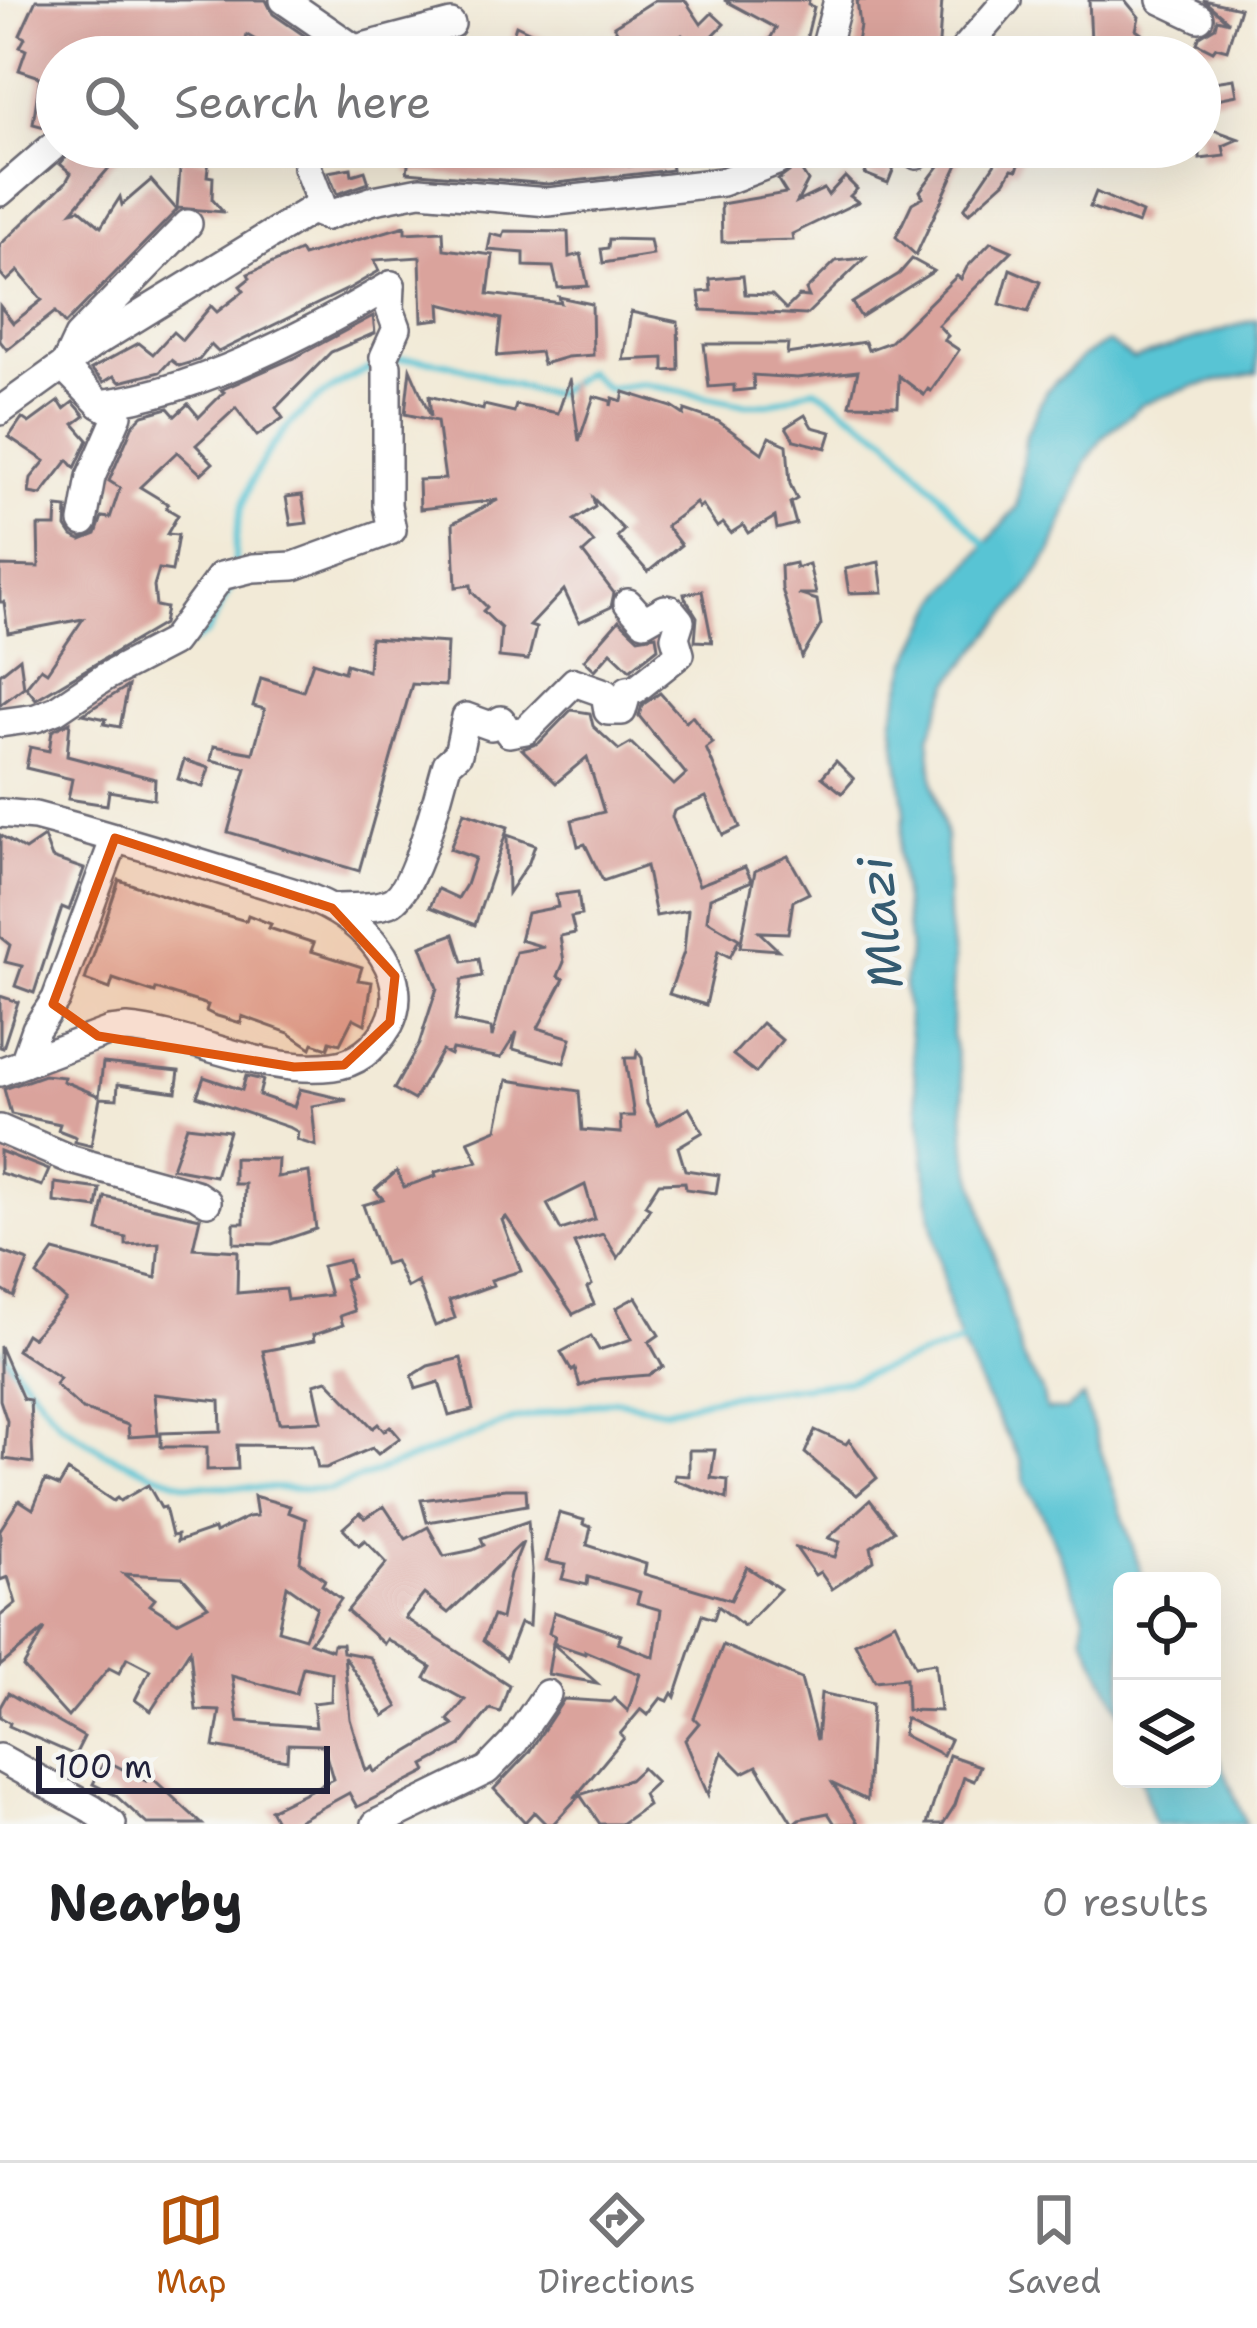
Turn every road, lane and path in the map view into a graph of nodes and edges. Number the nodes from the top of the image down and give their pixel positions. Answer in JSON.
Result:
{"nodes":[{"id":1,"x":284,"y":0,"type":"edge"},
{"id":2,"x":838,"y":0,"type":"edge"},
{"id":3,"x":1006,"y":0,"type":"edge"},
{"id":4,"x":1161,"y":0,"type":"edge"},
{"id":5,"x":1199,"y":18,"type":"dead end"},
{"id":6,"x":451,"y":24,"type":"dead end"},
{"id":7,"x":331,"y":36,"type":"edge"},
{"id":8,"x":410,"y":36,"type":"edge"},
{"id":9,"x":829,"y":36,"type":"edge"},
{"id":10,"x":976,"y":36,"type":"edge"},
{"id":11,"x":36,"y":160,"type":"edge"},
{"id":12,"x":307,"y":168,"type":"edge"},
{"id":13,"x":759,"y":168,"type":"edge"},
{"id":14,"x":0,"y":192,"type":"edge"},
{"id":15,"x":326,"y":216,"type":"junction"},
{"id":16,"x":188,"y":224,"type":"dead end"},
{"id":17,"x":64,"y":367,"type":"junction"},
{"id":18,"x":100,"y":404,"type":"junction"},
{"id":19,"x":0,"y":411,"type":"edge"},
{"id":20,"x":83,"y":522,"type":"dead end"},
{"id":21,"x":628,"y":604,"type":"dead end"},
{"id":22,"x":0,"y":723,"type":"edge"},
{"id":23,"x":0,"y":813,"type":"edge"},
{"id":24,"x":115,"y":838,"type":"junction"},
{"id":25,"x":332,"y":908,"type":"junction"},
{"id":26,"x":53,"y":1004,"type":"junction"},
{"id":27,"x":98,"y":1036,"type":"junction"},
{"id":28,"x":12,"y":1067,"type":"edge"},
{"id":29,"x":0,"y":1129,"type":"edge"},
{"id":30,"x":207,"y":1202,"type":"dead end"},
{"id":31,"x":547,"y":1694,"type":"dead end"},
{"id":32,"x":0,"y":1758,"type":"edge"},
{"id":33,"x":112,"y":1824,"type":"edge"},
{"id":34,"x":376,"y":1824,"type":"edge"}],
"edges":[{"from":1,"to":7,"type":"street"},
{"from":2,"to":9,"type":"street"},
{"from":3,"to":10,"type":"street"},
{"from":4,"to":5,"type":"street"},
{"from":6,"to":8,"type":"street"},
{"from":11,"to":14,"type":"street"},
{"from":12,"to":15,"type":"street"},
{"from":13,"to":15,"type":"street"},
{"from":15,"to":17,"type":"street"},
{"from":16,"to":17,"type":"street"},
{"from":17,"to":18,"type":"street"},
{"from":17,"to":19,"type":"street"},
{"from":18,"to":20,"type":"street"},
{"from":18,"to":22,"type":"street"},
{"from":21,"to":25,"type":"street"},
{"from":23,"to":24,"type":"street"},
{"from":24,"to":25,"type":"street"},
{"from":24,"to":26,"type":"street"},
{"from":25,"to":27,"type":"street"},
{"from":26,"to":27,"type":"street"},
{"from":26,"to":28,"type":"street"},
{"from":27,"to":28,"type":"street"},
{"from":29,"to":30,"type":"street"},
{"from":31,"to":34,"type":"street"},
{"from":32,"to":33,"type":"street"}]}
